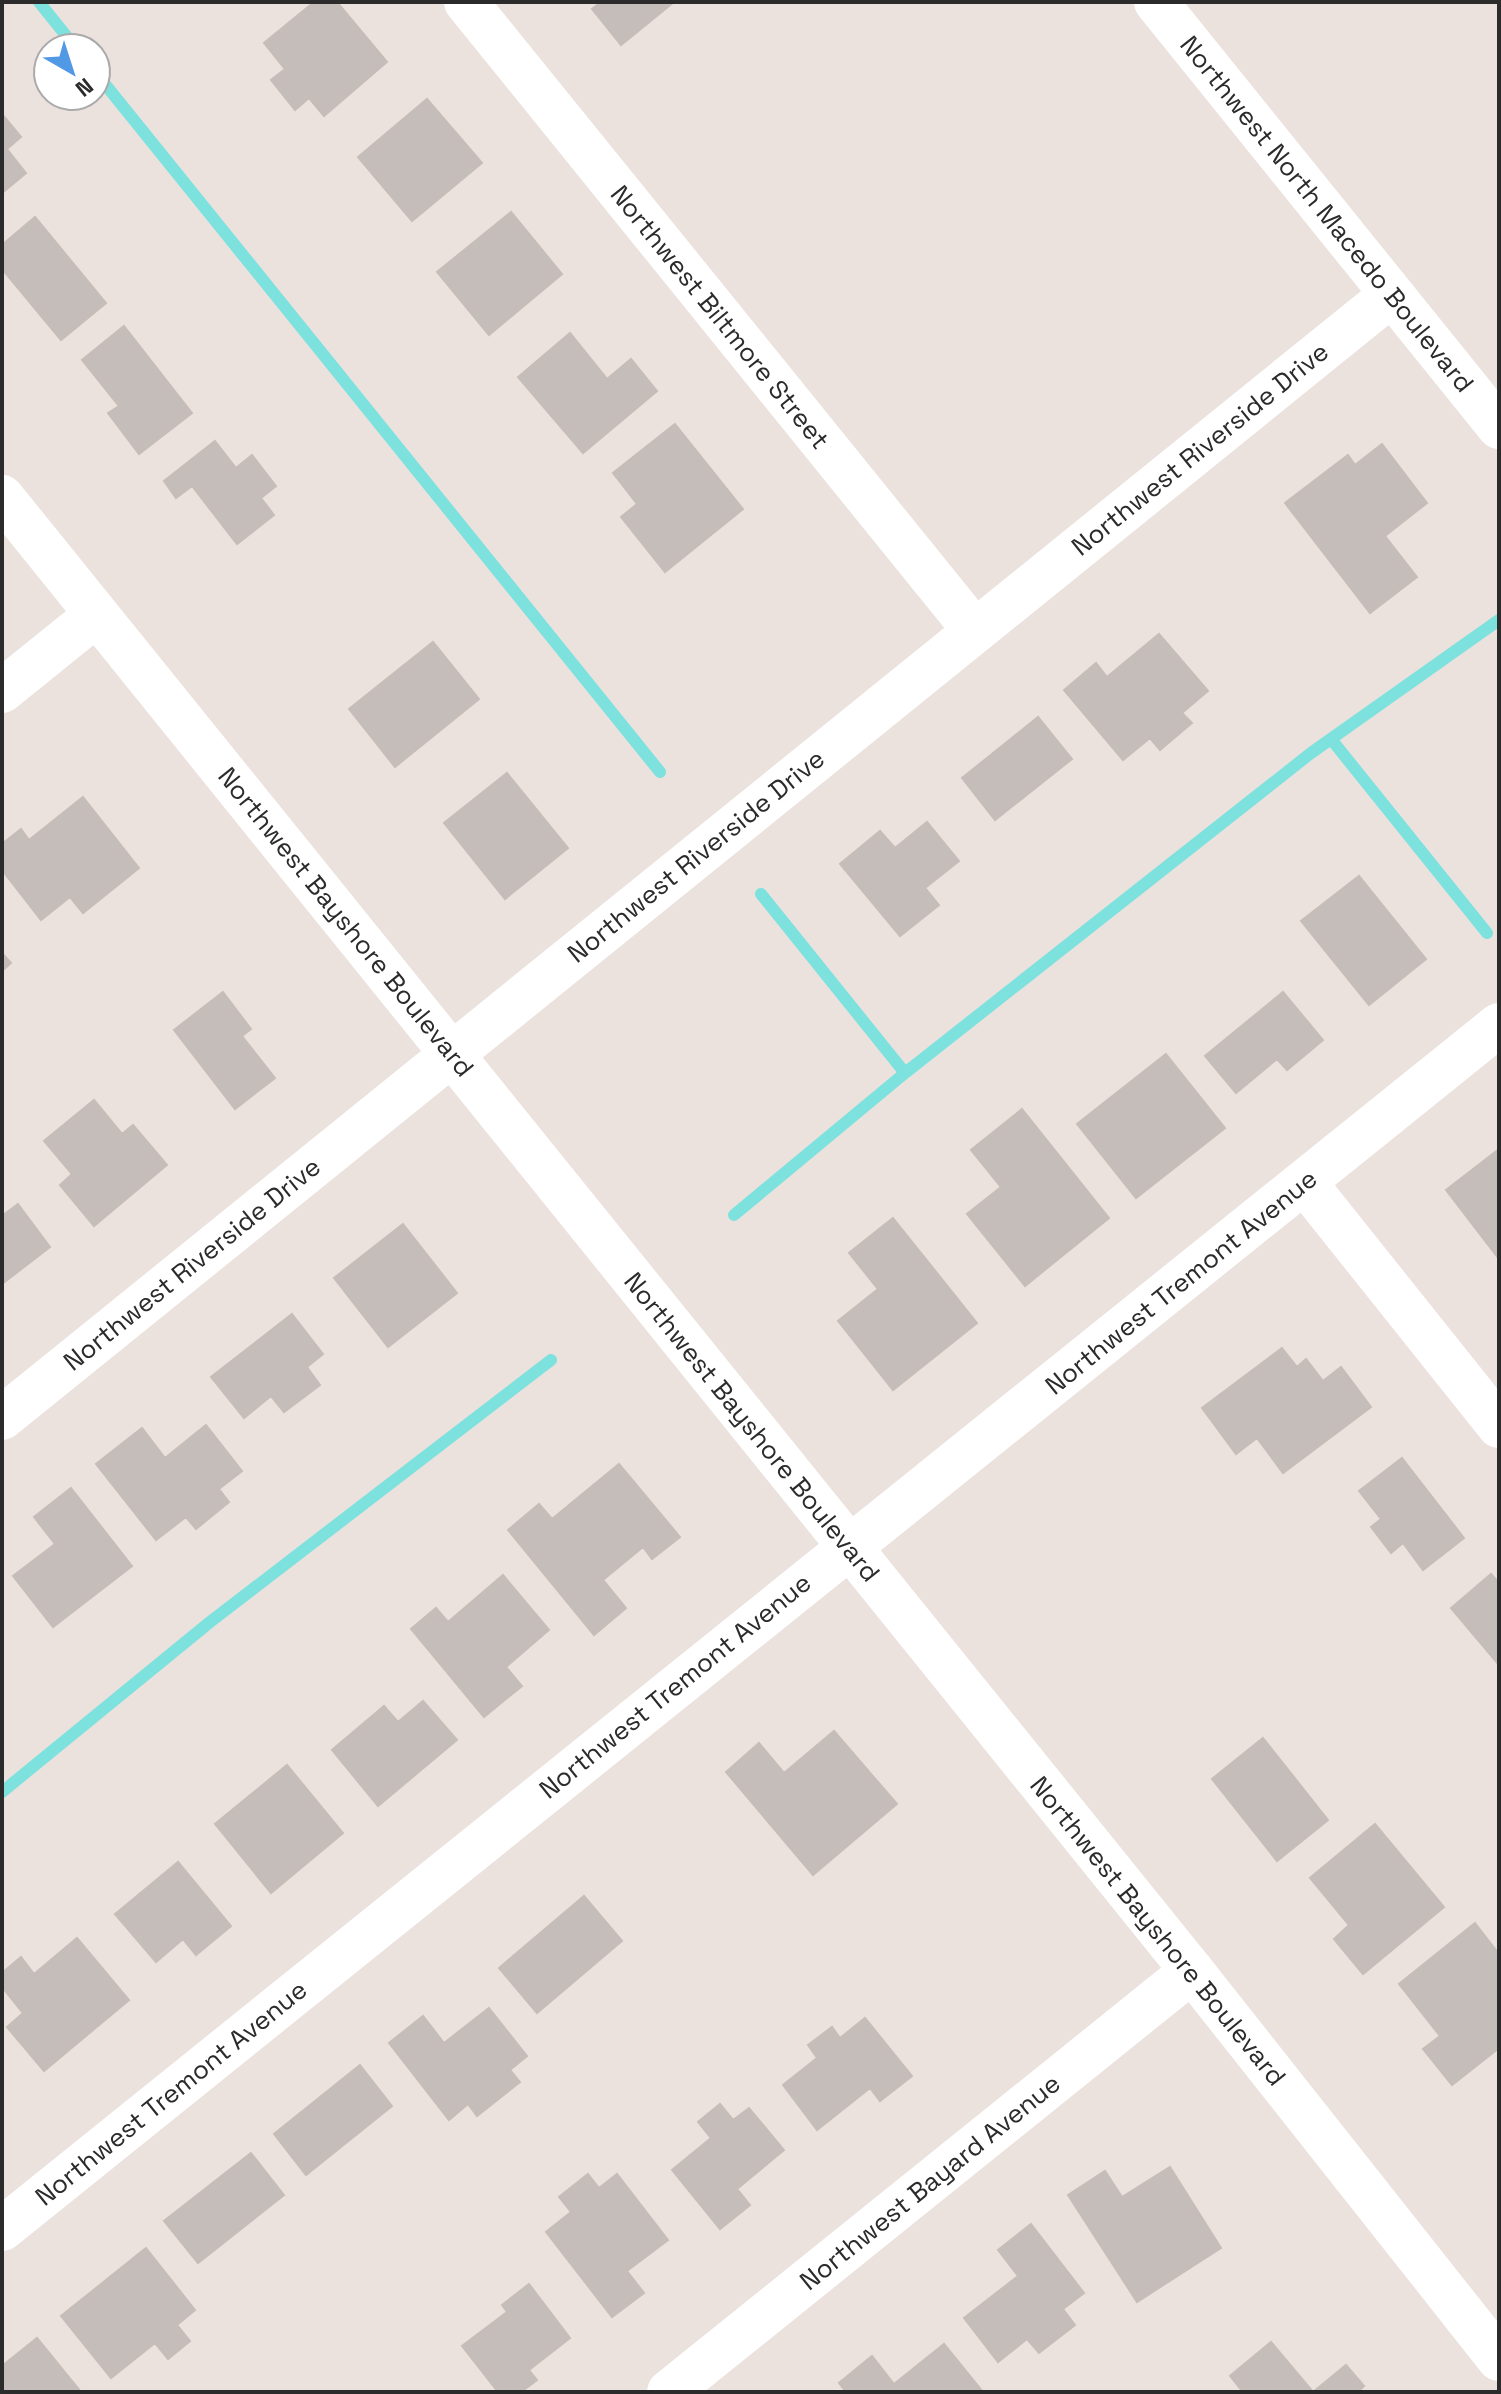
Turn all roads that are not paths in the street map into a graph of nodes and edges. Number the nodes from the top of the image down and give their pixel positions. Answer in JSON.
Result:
{"nodes":[{"id":1,"x":466,"y":2,"type":"edge"},
{"id":2,"x":1156,"y":2,"type":"edge"},
{"id":3,"x":1391,"y":295,"type":"junction"},
{"id":4,"x":1499,"y":427,"type":"edge"},
{"id":5,"x":2,"y":497,"type":"edge"},
{"id":6,"x":96,"y":615,"type":"junction"},
{"id":7,"x":975,"y":631,"type":"junction"},
{"id":8,"x":2,"y":691,"type":"edge"},
{"id":9,"x":1499,"y":1025,"type":"edge"},
{"id":10,"x":453,"y":1053,"type":"junction"},
{"id":11,"x":1305,"y":1183,"type":"junction"},
{"id":12,"x":2,"y":1418,"type":"edge"},
{"id":13,"x":1499,"y":1426,"type":"edge"},
{"id":14,"x":848,"y":1547,"type":"junction"},
{"id":15,"x":1192,"y":1971,"type":"junction"},
{"id":16,"x":2,"y":2229,"type":"edge"},
{"id":17,"x":1499,"y":2359,"type":"edge"},
{"id":18,"x":669,"y":2392,"type":"edge"}],
"edges":[{"from":1,"to":7,"type":"street","name":"Northwest Biltmore Street"},
{"from":2,"to":3,"type":"street","name":"Northwest North Macedo Boulevard"},
{"from":3,"to":4,"type":"street","name":"Northwest North Macedo Boulevard"},
{"from":3,"to":7,"type":"street","name":"Northwest Riverside Drive"},
{"from":5,"to":6,"type":"street","name":"Northwest Bayshore Boulevard"},
{"from":6,"to":8,"type":"street"},
{"from":6,"to":10,"type":"street","name":"Northwest Bayshore Boulevard"},
{"from":7,"to":10,"type":"street","name":"Northwest Riverside Drive"},
{"from":9,"to":11,"type":"street","name":"Northwest Tremont Avenue"},
{"from":10,"to":12,"type":"street","name":"Northwest Riverside Drive"},
{"from":10,"to":14,"type":"street","name":"Northwest Bayshore Boulevard"},
{"from":11,"to":13,"type":"street"},
{"from":11,"to":14,"type":"street","name":"Northwest Tremont Avenue"},
{"from":14,"to":15,"type":"street","name":"Northwest Bayshore Boulevard"},
{"from":14,"to":16,"type":"street","name":"Northwest Tremont Avenue"},
{"from":15,"to":17,"type":"street","name":"Northwest Bayshore Boulevard"},
{"from":15,"to":18,"type":"street","name":"Northwest Bayard Avenue"}]}
